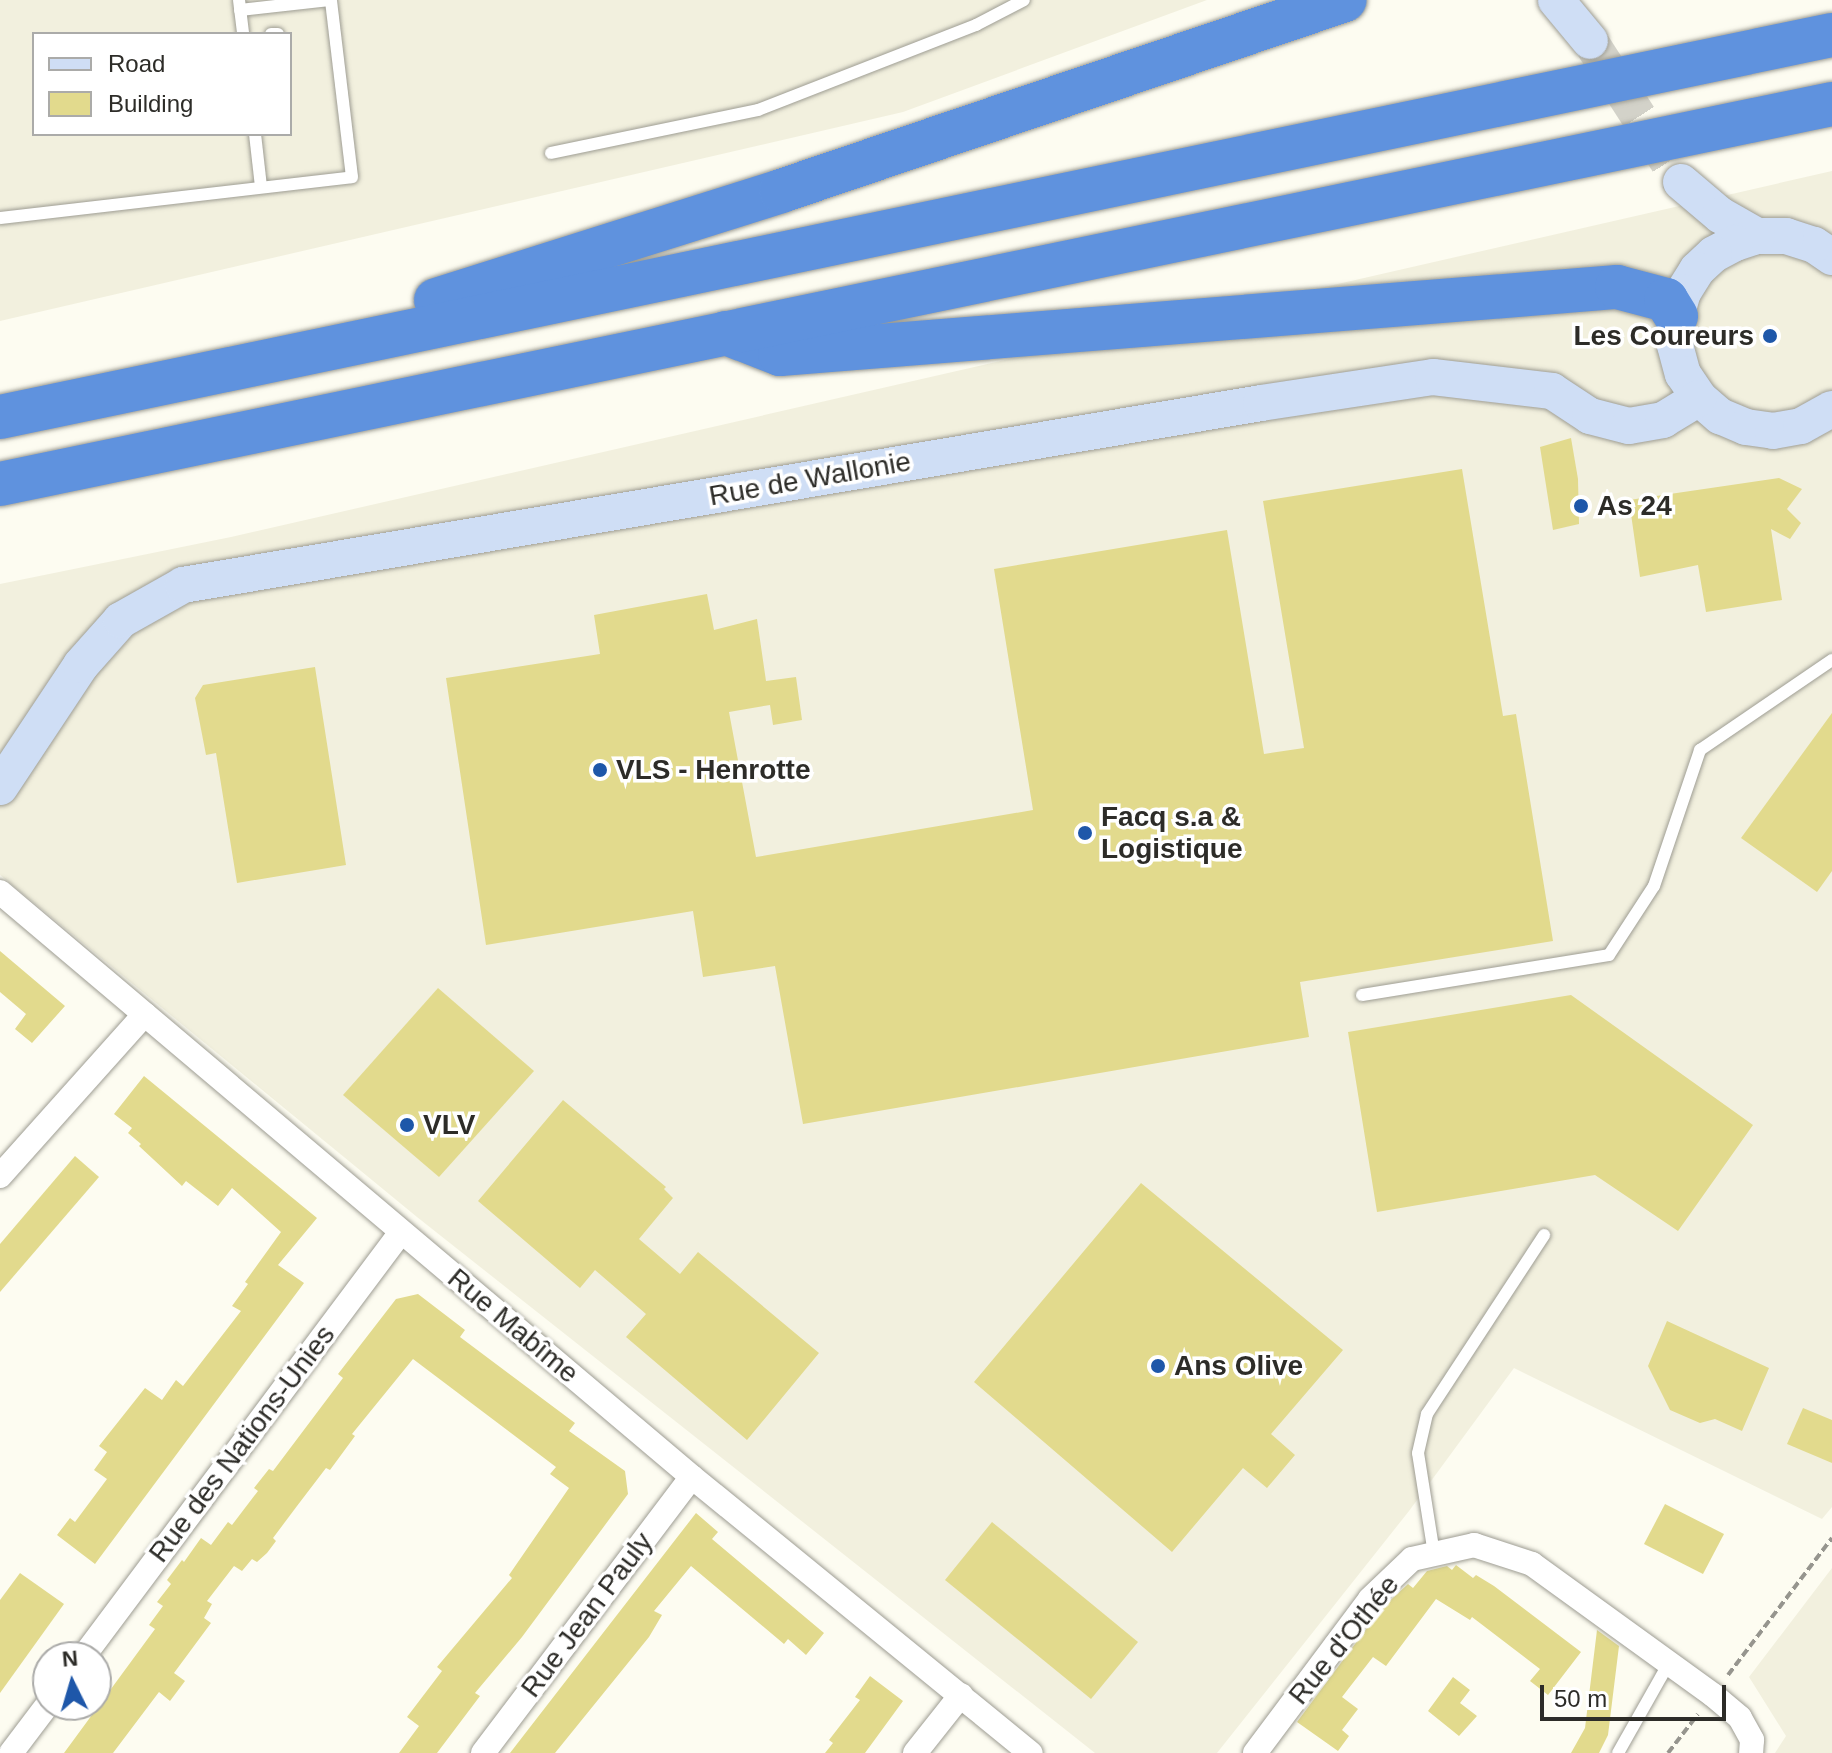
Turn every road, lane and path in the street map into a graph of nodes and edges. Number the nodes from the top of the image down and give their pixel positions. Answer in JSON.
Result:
{"nodes":[{"id":1,"x":330,"y":0,"type":"edge"},
{"id":2,"x":1024,"y":0,"type":"edge"},
{"id":3,"x":1345,"y":0,"type":"edge"},
{"id":4,"x":1556,"y":0,"type":"edge"},
{"id":5,"x":1579,"y":0,"type":"edge"},
{"id":6,"x":240,"y":5,"type":"edge"},
{"id":7,"x":243,"y":32,"type":"edge"},
{"id":8,"x":1832,"y":35,"type":"edge"},
{"id":9,"x":1832,"y":104,"type":"edge"},
{"id":10,"x":255,"y":136,"type":"edge"},
{"id":11,"x":551,"y":153,"type":"dead end"},
{"id":12,"x":261,"y":187,"type":"junction"},
{"id":13,"x":0,"y":218,"type":"edge"},
{"id":14,"x":1757,"y":236,"type":"junction"},
{"id":15,"x":1832,"y":257,"type":"edge"},
{"id":16,"x":1697,"y":270,"type":"junction"},
{"id":17,"x":1676,"y":316,"type":"junction"},
{"id":18,"x":726,"y":333,"type":"junction"},
{"id":19,"x":0,"y":398,"type":"edge"},
{"id":20,"x":1699,"y":398,"type":"junction"},
{"id":21,"x":1830,"y":416,"type":"edge"},
{"id":22,"x":0,"y":417,"type":"edge"},
{"id":23,"x":0,"y":484,"type":"edge"},
{"id":24,"x":1832,"y":660,"type":"edge"},
{"id":25,"x":0,"y":787,"type":"edge"},
{"id":26,"x":0,"y":892,"type":"edge"},
{"id":27,"x":1362,"y":995,"type":"dead end"},
{"id":28,"x":145,"y":1014,"type":"junction"},
{"id":29,"x":0,"y":1176,"type":"edge"},
{"id":30,"x":401,"y":1232,"type":"junction"},
{"id":31,"x":1544,"y":1235,"type":"dead end"},
{"id":32,"x":692,"y":1477,"type":"junction"},
{"id":33,"x":1832,"y":1538,"type":"edge"},
{"id":34,"x":1434,"y":1554,"type":"junction"},
{"id":35,"x":95,"y":1641,"type":"edge"},
{"id":36,"x":1669,"y":1663,"type":"junction"},
{"id":37,"x":961,"y":1695,"type":"junction"},
{"id":38,"x":1713,"y":1695,"type":"junction"},
{"id":39,"x":35,"y":1721,"type":"edge"},
{"id":40,"x":11,"y":1753,"type":"edge"},
{"id":41,"x":483,"y":1753,"type":"edge"},
{"id":42,"x":915,"y":1753,"type":"edge"},
{"id":43,"x":1031,"y":1753,"type":"edge"},
{"id":44,"x":1255,"y":1753,"type":"edge"},
{"id":45,"x":1618,"y":1753,"type":"edge"},
{"id":46,"x":1668,"y":1753,"type":"edge"},
{"id":47,"x":1751,"y":1753,"type":"edge"}],
"edges":[{"from":1,"to":6,"type":"lane"},
{"from":1,"to":12,"type":"lane"},
{"from":2,"to":11,"type":"lane"},
{"from":3,"to":19,"type":"highway"},
{"from":4,"to":5,"type":"street"},
{"from":6,"to":7,"type":"lane"},
{"from":8,"to":22,"type":"highway"},
{"from":9,"to":18,"type":"highway"},
{"from":10,"to":12,"type":"lane"},
{"from":12,"to":13,"type":"lane"},
{"from":14,"to":15,"type":"street"},
{"from":14,"to":16,"type":"street"},
{"from":14,"to":16,"type":"street"},
{"from":16,"to":17,"type":"street"},
{"from":17,"to":18,"type":"highway"},
{"from":17,"to":20,"type":"street"},
{"from":18,"to":23,"type":"highway"},
{"from":20,"to":21,"type":"street"},
{"from":20,"to":25,"type":"street","name":"Rue de Wallonie"},
{"from":24,"to":27,"type":"lane"},
{"from":26,"to":28,"type":"street","name":"Rue Mabîme"},
{"from":28,"to":29,"type":"street"},
{"from":28,"to":30,"type":"street","name":"Rue Mabîme"},
{"from":30,"to":32,"type":"street","name":"Rue Mabîme"},
{"from":30,"to":35,"type":"street","name":"Rue des Nations-Unies"},
{"from":31,"to":34,"type":"lane"},
{"from":32,"to":37,"type":"street","name":"Rue Mabîme"},
{"from":32,"to":41,"type":"street","name":"Rue Jean Pauly"},
{"from":33,"to":38,"type":"path"},
{"from":34,"to":36,"type":"street","name":"Rue d'Othée"},
{"from":34,"to":44,"type":"street","name":"Rue d'Othée"},
{"from":36,"to":38,"type":"street","name":"Rue d'Othée"},
{"from":36,"to":45,"type":"lane"},
{"from":37,"to":42,"type":"street"},
{"from":37,"to":43,"type":"street","name":"Rue Mabîme"},
{"from":38,"to":46,"type":"path"},
{"from":38,"to":47,"type":"street","name":"Rue d'Othée"},
{"from":39,"to":40,"type":"street"}]}
